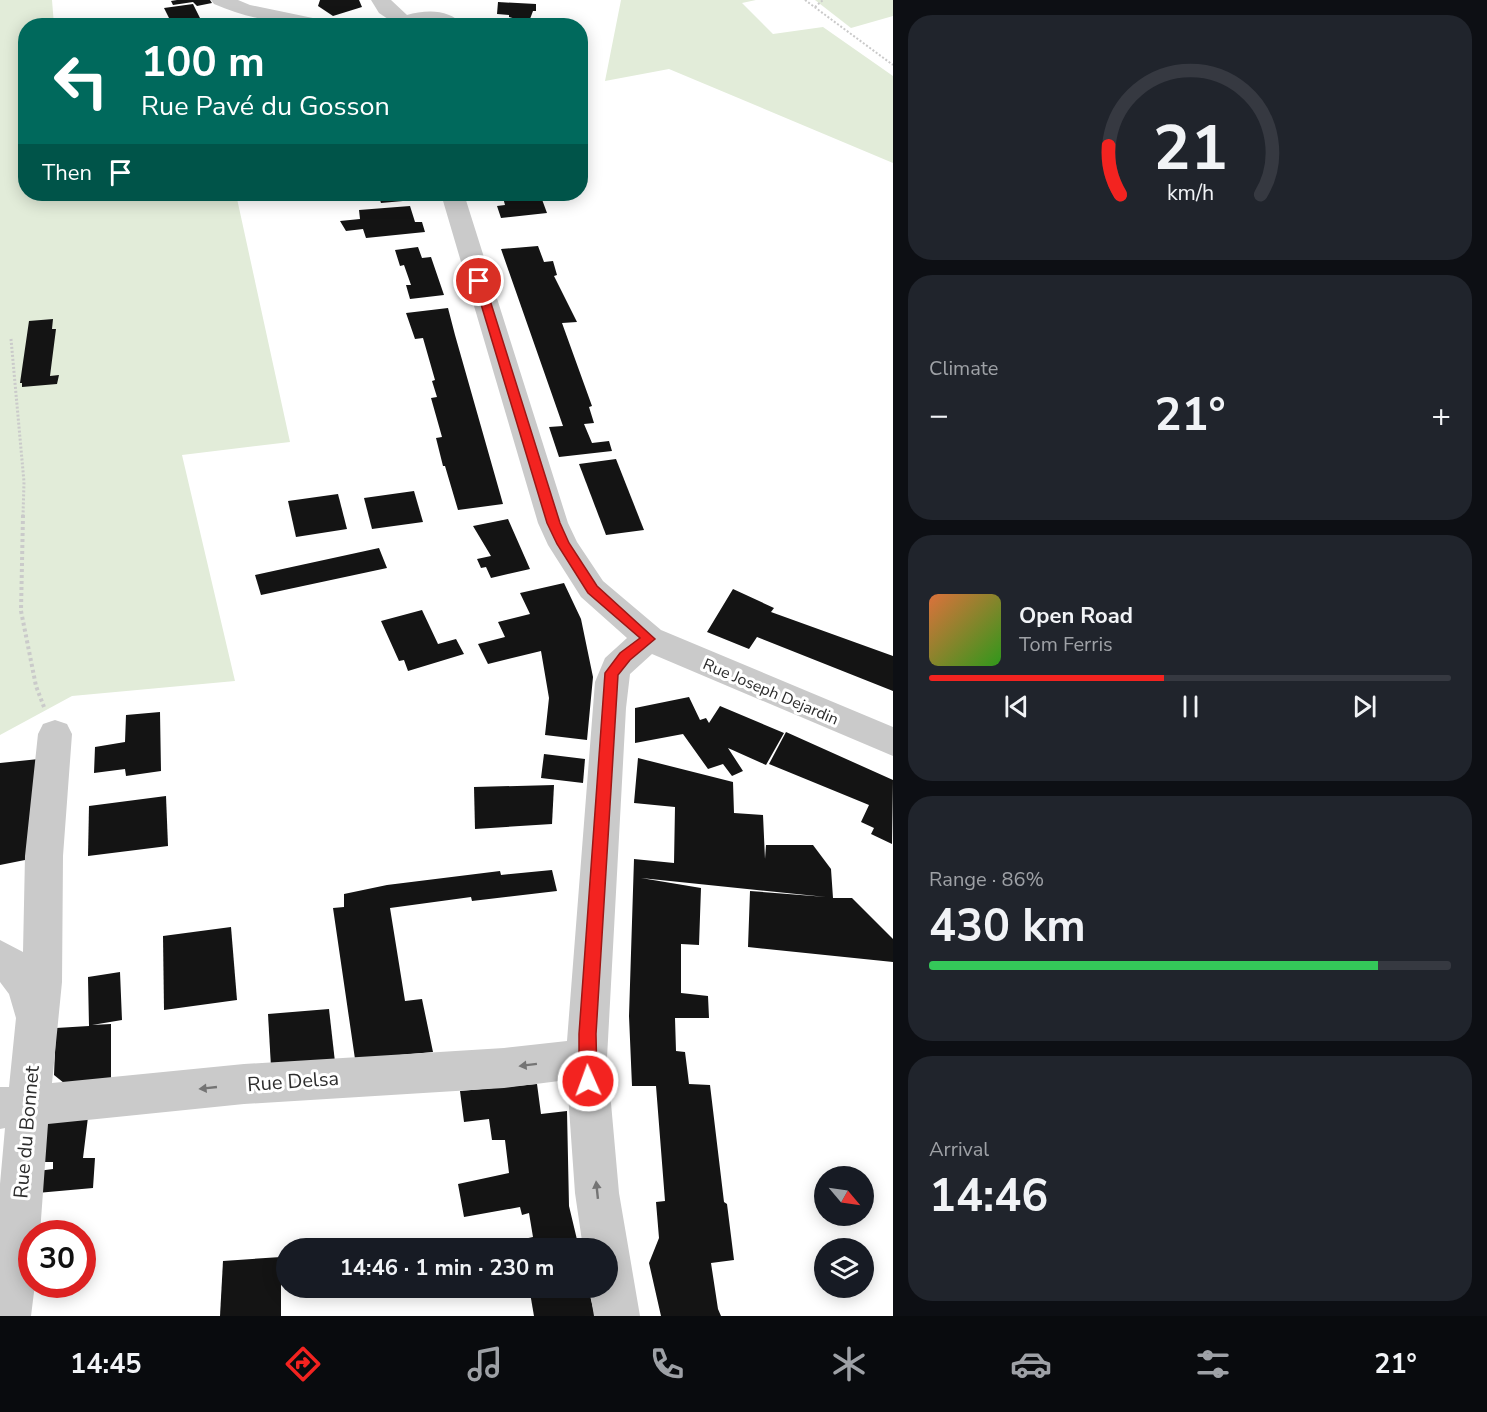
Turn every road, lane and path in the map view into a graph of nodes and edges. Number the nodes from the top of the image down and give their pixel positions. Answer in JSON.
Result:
{"nodes":[{"id":1,"x":221,"y":0,"type":"edge"},
{"id":2,"x":381,"y":0,"type":"edge"},
{"id":3,"x":805,"y":0,"type":"edge"},
{"id":4,"x":823,"y":0,"type":"edge"},
{"id":5,"x":815,"y":7,"type":"junction"},
{"id":6,"x":450,"y":16,"type":"edge"},
{"id":7,"x":285,"y":18,"type":"edge"},
{"id":8,"x":395,"y":18,"type":"edge"},
{"id":9,"x":422,"y":18,"type":"edge"},
{"id":10,"x":893,"y":65,"type":"edge"},
{"id":11,"x":454,"y":201,"type":"edge"},
{"id":12,"x":11,"y":339,"type":"dead end"},
{"id":13,"x":649,"y":639,"type":"junction"},
{"id":14,"x":55,"y":734,"type":"joint"},
{"id":15,"x":893,"y":742,"type":"edge"},
{"id":16,"x":0,"y":958,"type":"edge"},
{"id":17,"x":36,"y":1020,"type":"junction"},
{"id":18,"x":586,"y":1058,"type":"junction"},
{"id":19,"x":14,"y":1107,"type":"edge"},
{"id":20,"x":604,"y":1238,"type":"edge"},
{"id":21,"x":614,"y":1298,"type":"edge"},
{"id":22,"x":8,"y":1316,"type":"edge"},
{"id":23,"x":617,"y":1316,"type":"edge"}],
"edges":[{"from":1,"to":7,"type":"street"},
{"from":2,"to":8,"type":"street"},
{"from":3,"to":5,"type":"path"},
{"from":4,"to":5,"type":"path"},
{"from":5,"to":10,"type":"path"},
{"from":6,"to":9,"type":"street"},
{"from":11,"to":13,"type":"street","name":"Rue Joseph Dejardin"},
{"from":12,"to":14,"type":"path"},
{"from":13,"to":15,"type":"street","name":"Rue Joseph Dejardin"},
{"from":13,"to":18,"type":"street"},
{"from":14,"to":17,"type":"street","name":"Rue du Bonnet"},
{"from":16,"to":17,"type":"street","name":"Rue du Bonnet"},
{"from":17,"to":19,"type":"street","name":"Rue du Bonnet"},
{"from":18,"to":19,"type":"street","name":"Rue Delsa","one_way":true},
{"from":20,"to":18,"type":"street","one_way":true},
{"from":19,"to":22,"type":"street","name":"Rue du Bonnet"},
{"from":21,"to":23,"type":"street"}]}
